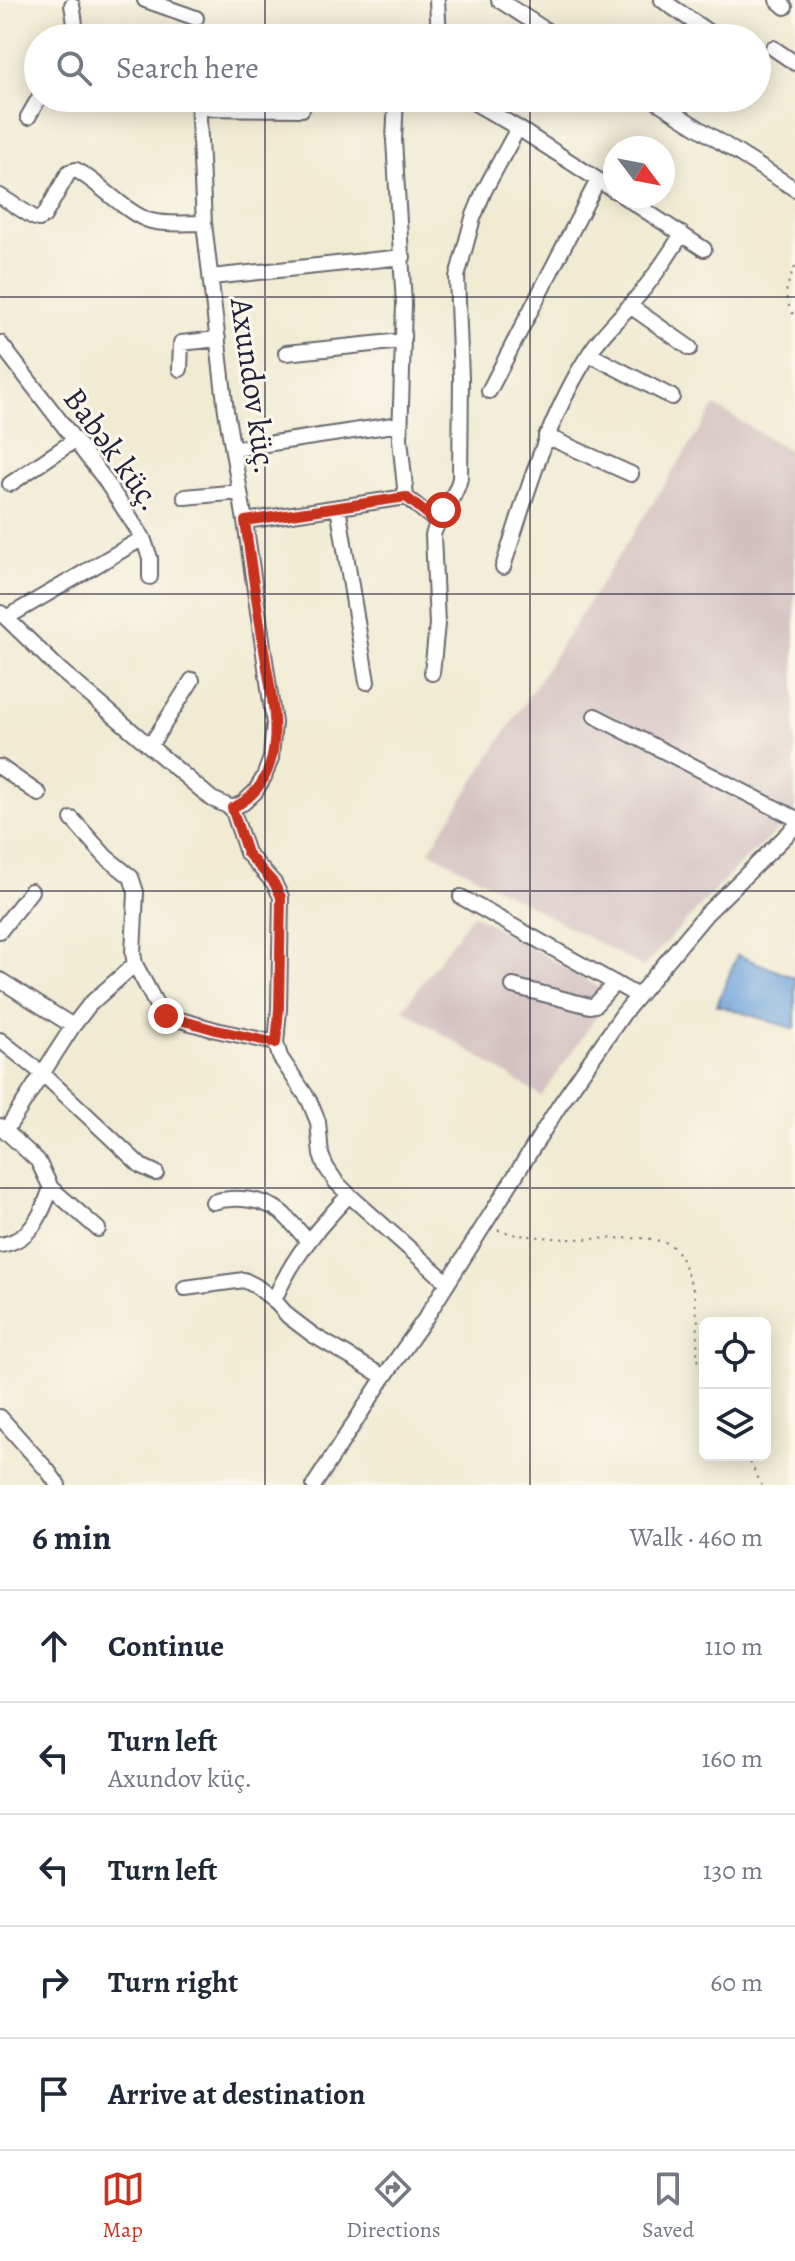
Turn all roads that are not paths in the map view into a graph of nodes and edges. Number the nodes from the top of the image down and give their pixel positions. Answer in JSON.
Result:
{"nodes":[{"id":1,"x":145,"y":0,"type":"edge"},
{"id":2,"x":196,"y":0,"type":"edge"},
{"id":3,"x":437,"y":0,"type":"edge"},
{"id":4,"x":499,"y":0,"type":"edge"},
{"id":5,"x":662,"y":0,"type":"edge"},
{"id":6,"x":70,"y":2,"type":"edge"},
{"id":7,"x":196,"y":18,"type":"junction"},
{"id":8,"x":75,"y":24,"type":"edge"},
{"id":9,"x":196,"y":24,"type":"edge"},
{"id":10,"x":438,"y":24,"type":"edge"},
{"id":11,"x":536,"y":24,"type":"edge"},
{"id":12,"x":697,"y":24,"type":"edge"},
{"id":13,"x":773,"y":48,"type":"dead end"},
{"id":14,"x":795,"y":63,"type":"edge"},
{"id":15,"x":31,"y":112,"type":"edge"},
{"id":16,"x":198,"y":112,"type":"edge"},
{"id":17,"x":395,"y":112,"type":"edge"},
{"id":18,"x":490,"y":112,"type":"edge"},
{"id":19,"x":673,"y":112,"type":"edge"},
{"id":20,"x":28,"y":117,"type":"dead end"},
{"id":21,"x":518,"y":128,"type":"junction"},
{"id":22,"x":598,"y":180,"type":"junction"},
{"id":23,"x":603,"y":183,"type":"edge"},
{"id":24,"x":795,"y":189,"type":"edge"},
{"id":25,"x":0,"y":196,"type":"edge"},
{"id":26,"x":642,"y":208,"type":"edge"},
{"id":27,"x":204,"y":223,"type":"junction"},
{"id":28,"x":682,"y":234,"type":"junction"},
{"id":29,"x":704,"y":249,"type":"dead end"},
{"id":30,"x":403,"y":257,"type":"junction"},
{"id":31,"x":211,"y":277,"type":"junction"},
{"id":32,"x":630,"y":306,"type":"junction"},
{"id":33,"x":218,"y":339,"type":"junction"},
{"id":34,"x":402,"y":341,"type":"junction"},
{"id":35,"x":0,"y":343,"type":"edge"},
{"id":36,"x":690,"y":348,"type":"dead end"},
{"id":37,"x":286,"y":353,"type":"dead end"},
{"id":38,"x":589,"y":354,"type":"junction"},
{"id":39,"x":180,"y":369,"type":"dead end"},
{"id":40,"x":489,"y":391,"type":"dead end"},
{"id":41,"x":672,"y":397,"type":"dead end"},
{"id":42,"x":400,"y":424,"type":"junction"},
{"id":43,"x":546,"y":436,"type":"junction"},
{"id":44,"x":75,"y":440,"type":"junction"},
{"id":45,"x":233,"y":449,"type":"junction"},
{"id":46,"x":631,"y":474,"type":"dead end"},
{"id":47,"x":10,"y":484,"type":"dead end"},
{"id":48,"x":240,"y":492,"type":"junction"},
{"id":49,"x":185,"y":497,"type":"dead end"},
{"id":50,"x":406,"y":497,"type":"junction"},
{"id":51,"x":338,"y":507,"type":"junction"},
{"id":52,"x":245,"y":521,"type":"junction"},
{"id":53,"x":436,"y":521,"type":"junction"},
{"id":54,"x":143,"y":538,"type":"junction"},
{"id":55,"x":503,"y":567,"type":"dead end"},
{"id":56,"x":150,"y":577,"type":"dead end"},
{"id":57,"x":3,"y":615,"type":"edge"},
{"id":58,"x":432,"y":673,"type":"dead end"},
{"id":59,"x":192,"y":680,"type":"dead end"},
{"id":60,"x":367,"y":682,"type":"dead end"},
{"id":61,"x":595,"y":716,"type":"dead end"},
{"id":62,"x":150,"y":746,"type":"junction"},
{"id":63,"x":0,"y":767,"type":"edge"},
{"id":64,"x":39,"y":794,"type":"dead end"},
{"id":65,"x":232,"y":808,"type":"junction"},
{"id":66,"x":795,"y":818,"type":"edge"},
{"id":67,"x":72,"y":819,"type":"dead end"},
{"id":68,"x":795,"y":827,"type":"edge"},
{"id":69,"x":31,"y":891,"type":"dead end"},
{"id":70,"x":461,"y":897,"type":"dead end"},
{"id":71,"x":0,"y":931,"type":"edge"},
{"id":72,"x":135,"y":964,"type":"junction"},
{"id":73,"x":0,"y":980,"type":"edge"},
{"id":74,"x":615,"y":983,"type":"junction"},
{"id":75,"x":513,"y":986,"type":"dead end"},
{"id":76,"x":636,"y":995,"type":"junction"},
{"id":77,"x":73,"y":1026,"type":"junction"},
{"id":78,"x":0,"y":1040,"type":"edge"},
{"id":79,"x":276,"y":1043,"type":"junction"},
{"id":80,"x":43,"y":1074,"type":"junction"},
{"id":81,"x":3,"y":1128,"type":"edge"},
{"id":82,"x":156,"y":1173,"type":"dead end"},
{"id":83,"x":51,"y":1188,"type":"junction"},
{"id":84,"x":349,"y":1195,"type":"junction"},
{"id":85,"x":213,"y":1202,"type":"dead end"},
{"id":86,"x":98,"y":1229,"type":"dead end"},
{"id":87,"x":307,"y":1240,"type":"junction"},
{"id":88,"x":0,"y":1245,"type":"edge"},
{"id":89,"x":448,"y":1283,"type":"junction"},
{"id":90,"x":185,"y":1288,"type":"dead end"},
{"id":91,"x":274,"y":1300,"type":"junction"},
{"id":92,"x":384,"y":1377,"type":"junction"},
{"id":93,"x":0,"y":1417,"type":"edge"},
{"id":94,"x":58,"y":1485,"type":"edge"},
{"id":95,"x":314,"y":1485,"type":"edge"}],
"edges":[{"from":1,"to":7,"type":"street"},
{"from":2,"to":7,"type":"street"},
{"from":3,"to":10,"type":"street"},
{"from":4,"to":11,"type":"street"},
{"from":5,"to":12,"type":"street"},
{"from":6,"to":8,"type":"street"},
{"from":7,"to":9,"type":"street"},
{"from":13,"to":14,"type":"street"},
{"from":15,"to":20,"type":"street"},
{"from":16,"to":27,"type":"street","name":"Axundov küç."},
{"from":17,"to":30,"type":"street"},
{"from":18,"to":21,"type":"street"},
{"from":19,"to":24,"type":"street"},
{"from":21,"to":22,"type":"street"},
{"from":21,"to":53,"type":"street"},
{"from":22,"to":23,"type":"street"},
{"from":22,"to":40,"type":"street"},
{"from":25,"to":27,"type":"street"},
{"from":26,"to":28,"type":"street"},
{"from":27,"to":31,"type":"street","name":"Axundov küç."},
{"from":28,"to":29,"type":"street"},
{"from":28,"to":32,"type":"street"},
{"from":30,"to":31,"type":"street"},
{"from":30,"to":34,"type":"street"},
{"from":31,"to":33,"type":"street","name":"Axundov küç."},
{"from":32,"to":36,"type":"street"},
{"from":32,"to":38,"type":"street"},
{"from":33,"to":39,"type":"street"},
{"from":33,"to":45,"type":"street","name":"Axundov küç."},
{"from":34,"to":37,"type":"street"},
{"from":34,"to":42,"type":"street"},
{"from":35,"to":44,"type":"street","name":"Babək küç."},
{"from":38,"to":41,"type":"street"},
{"from":38,"to":43,"type":"street"},
{"from":42,"to":45,"type":"street"},
{"from":42,"to":50,"type":"street"},
{"from":43,"to":46,"type":"street"},
{"from":43,"to":55,"type":"street"},
{"from":44,"to":47,"type":"street"},
{"from":44,"to":54,"type":"street","name":"Babək küç."},
{"from":45,"to":48,"type":"street","name":"Axundov küç."},
{"from":48,"to":49,"type":"street"},
{"from":48,"to":52,"type":"street","name":"Axundov küç."},
{"from":50,"to":51,"type":"street"},
{"from":50,"to":53,"type":"street"},
{"from":51,"to":52,"type":"street"},
{"from":51,"to":60,"type":"street"},
{"from":52,"to":65,"type":"street","name":"Axundov küç."},
{"from":53,"to":58,"type":"street"},
{"from":54,"to":56,"type":"street"},
{"from":54,"to":57,"type":"street","name":"Babək küç."},
{"from":57,"to":62,"type":"street"},
{"from":59,"to":62,"type":"street"},
{"from":61,"to":66,"type":"street"},
{"from":62,"to":65,"type":"street"},
{"from":63,"to":64,"type":"street"},
{"from":65,"to":79,"type":"street"},
{"from":67,"to":72,"type":"street"},
{"from":68,"to":76,"type":"street"},
{"from":69,"to":71,"type":"street"},
{"from":70,"to":74,"type":"street"},
{"from":72,"to":77,"type":"street"},
{"from":72,"to":79,"type":"street"},
{"from":73,"to":77,"type":"street"},
{"from":74,"to":75,"type":"street"},
{"from":74,"to":76,"type":"street"},
{"from":76,"to":89,"type":"street"},
{"from":77,"to":80,"type":"street"},
{"from":78,"to":80,"type":"street"},
{"from":79,"to":84,"type":"street"},
{"from":80,"to":81,"type":"street"},
{"from":80,"to":82,"type":"street"},
{"from":81,"to":83,"type":"street"},
{"from":83,"to":86,"type":"street"},
{"from":83,"to":88,"type":"street"},
{"from":84,"to":87,"type":"street"},
{"from":84,"to":89,"type":"street"},
{"from":85,"to":87,"type":"street"},
{"from":87,"to":91,"type":"street"},
{"from":89,"to":92,"type":"street"},
{"from":90,"to":91,"type":"street"},
{"from":91,"to":92,"type":"street"},
{"from":92,"to":95,"type":"street"},
{"from":93,"to":94,"type":"street"}]}
